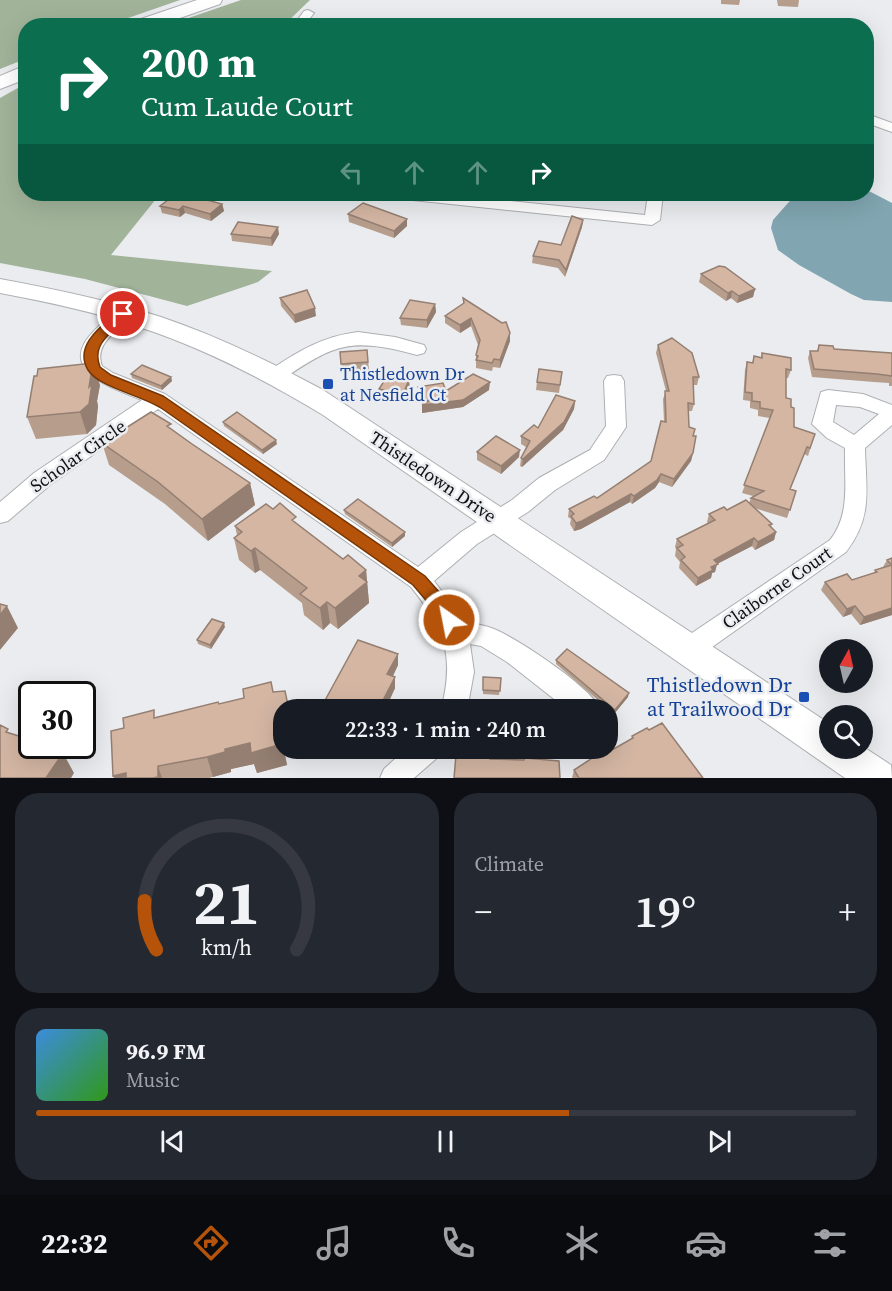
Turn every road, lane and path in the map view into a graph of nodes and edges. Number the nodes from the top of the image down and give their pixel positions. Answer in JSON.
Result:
{"nodes":[{"id":1,"x":214,"y":0,"type":"edge"},
{"id":2,"x":308,"y":13,"type":"dead end"},
{"id":3,"x":161,"y":18,"type":"edge"},
{"id":4,"x":304,"y":18,"type":"edge"},
{"id":5,"x":18,"y":75,"type":"edge"},
{"id":6,"x":0,"y":83,"type":"edge"},
{"id":7,"x":874,"y":121,"type":"edge"},
{"id":8,"x":892,"y":128,"type":"edge"},
{"id":9,"x":470,"y":201,"type":"edge"},
{"id":10,"x":654,"y":201,"type":"edge"},
{"id":11,"x":0,"y":286,"type":"edge"},
{"id":12,"x":123,"y":314,"type":"junction"},
{"id":13,"x":417,"y":349,"type":"dead end"},
{"id":14,"x":276,"y":375,"type":"junction"},
{"id":15,"x":614,"y":381,"type":"dead end"},
{"id":16,"x":158,"y":399,"type":"junction"},
{"id":17,"x":892,"y":413,"type":"edge"},
{"id":18,"x":855,"y":445,"type":"junction"},
{"id":19,"x":0,"y":515,"type":"edge"},
{"id":20,"x":498,"y":521,"type":"junction"},
{"id":21,"x":419,"y":580,"type":"junction"},
{"id":22,"x":456,"y":635,"type":"junction"},
{"id":23,"x":689,"y":649,"type":"junction"},
{"id":24,"x":457,"y":699,"type":"edge"},
{"id":25,"x":575,"y":699,"type":"edge"},
{"id":26,"x":819,"y":738,"type":"edge"},
{"id":27,"x":416,"y":759,"type":"edge"},
{"id":28,"x":850,"y":759,"type":"edge"},
{"id":29,"x":394,"y":778,"type":"edge"},
{"id":30,"x":877,"y":778,"type":"edge"}],
"edges":[{"from":1,"to":3,"type":"main road"},
{"from":2,"to":4,"type":"street"},
{"from":5,"to":6,"type":"main road"},
{"from":7,"to":8,"type":"street"},
{"from":9,"to":10,"type":"street"},
{"from":11,"to":12,"type":"main road","name":"Thistledown Drive"},
{"from":12,"to":14,"type":"main road","name":"Thistledown Drive"},
{"from":12,"to":16,"type":"street"},
{"from":13,"to":14,"type":"street"},
{"from":14,"to":20,"type":"main road","name":"Thistledown Drive"},
{"from":15,"to":20,"type":"street"},
{"from":16,"to":19,"type":"street","name":"Scholar Circle"},
{"from":16,"to":21,"type":"street"},
{"from":17,"to":18,"type":"street"},
{"from":17,"to":18,"type":"street"},
{"from":18,"to":23,"type":"street","name":"Claiborne Court"},
{"from":20,"to":21,"type":"street"},
{"from":20,"to":23,"type":"main road","name":"Thistledown Drive"},
{"from":21,"to":22,"type":"street"},
{"from":22,"to":24,"type":"street"},
{"from":22,"to":25,"type":"street"},
{"from":23,"to":26,"type":"main road","name":"Thistledown Drive"},
{"from":27,"to":29,"type":"street"},
{"from":28,"to":30,"type":"main road"}]}
